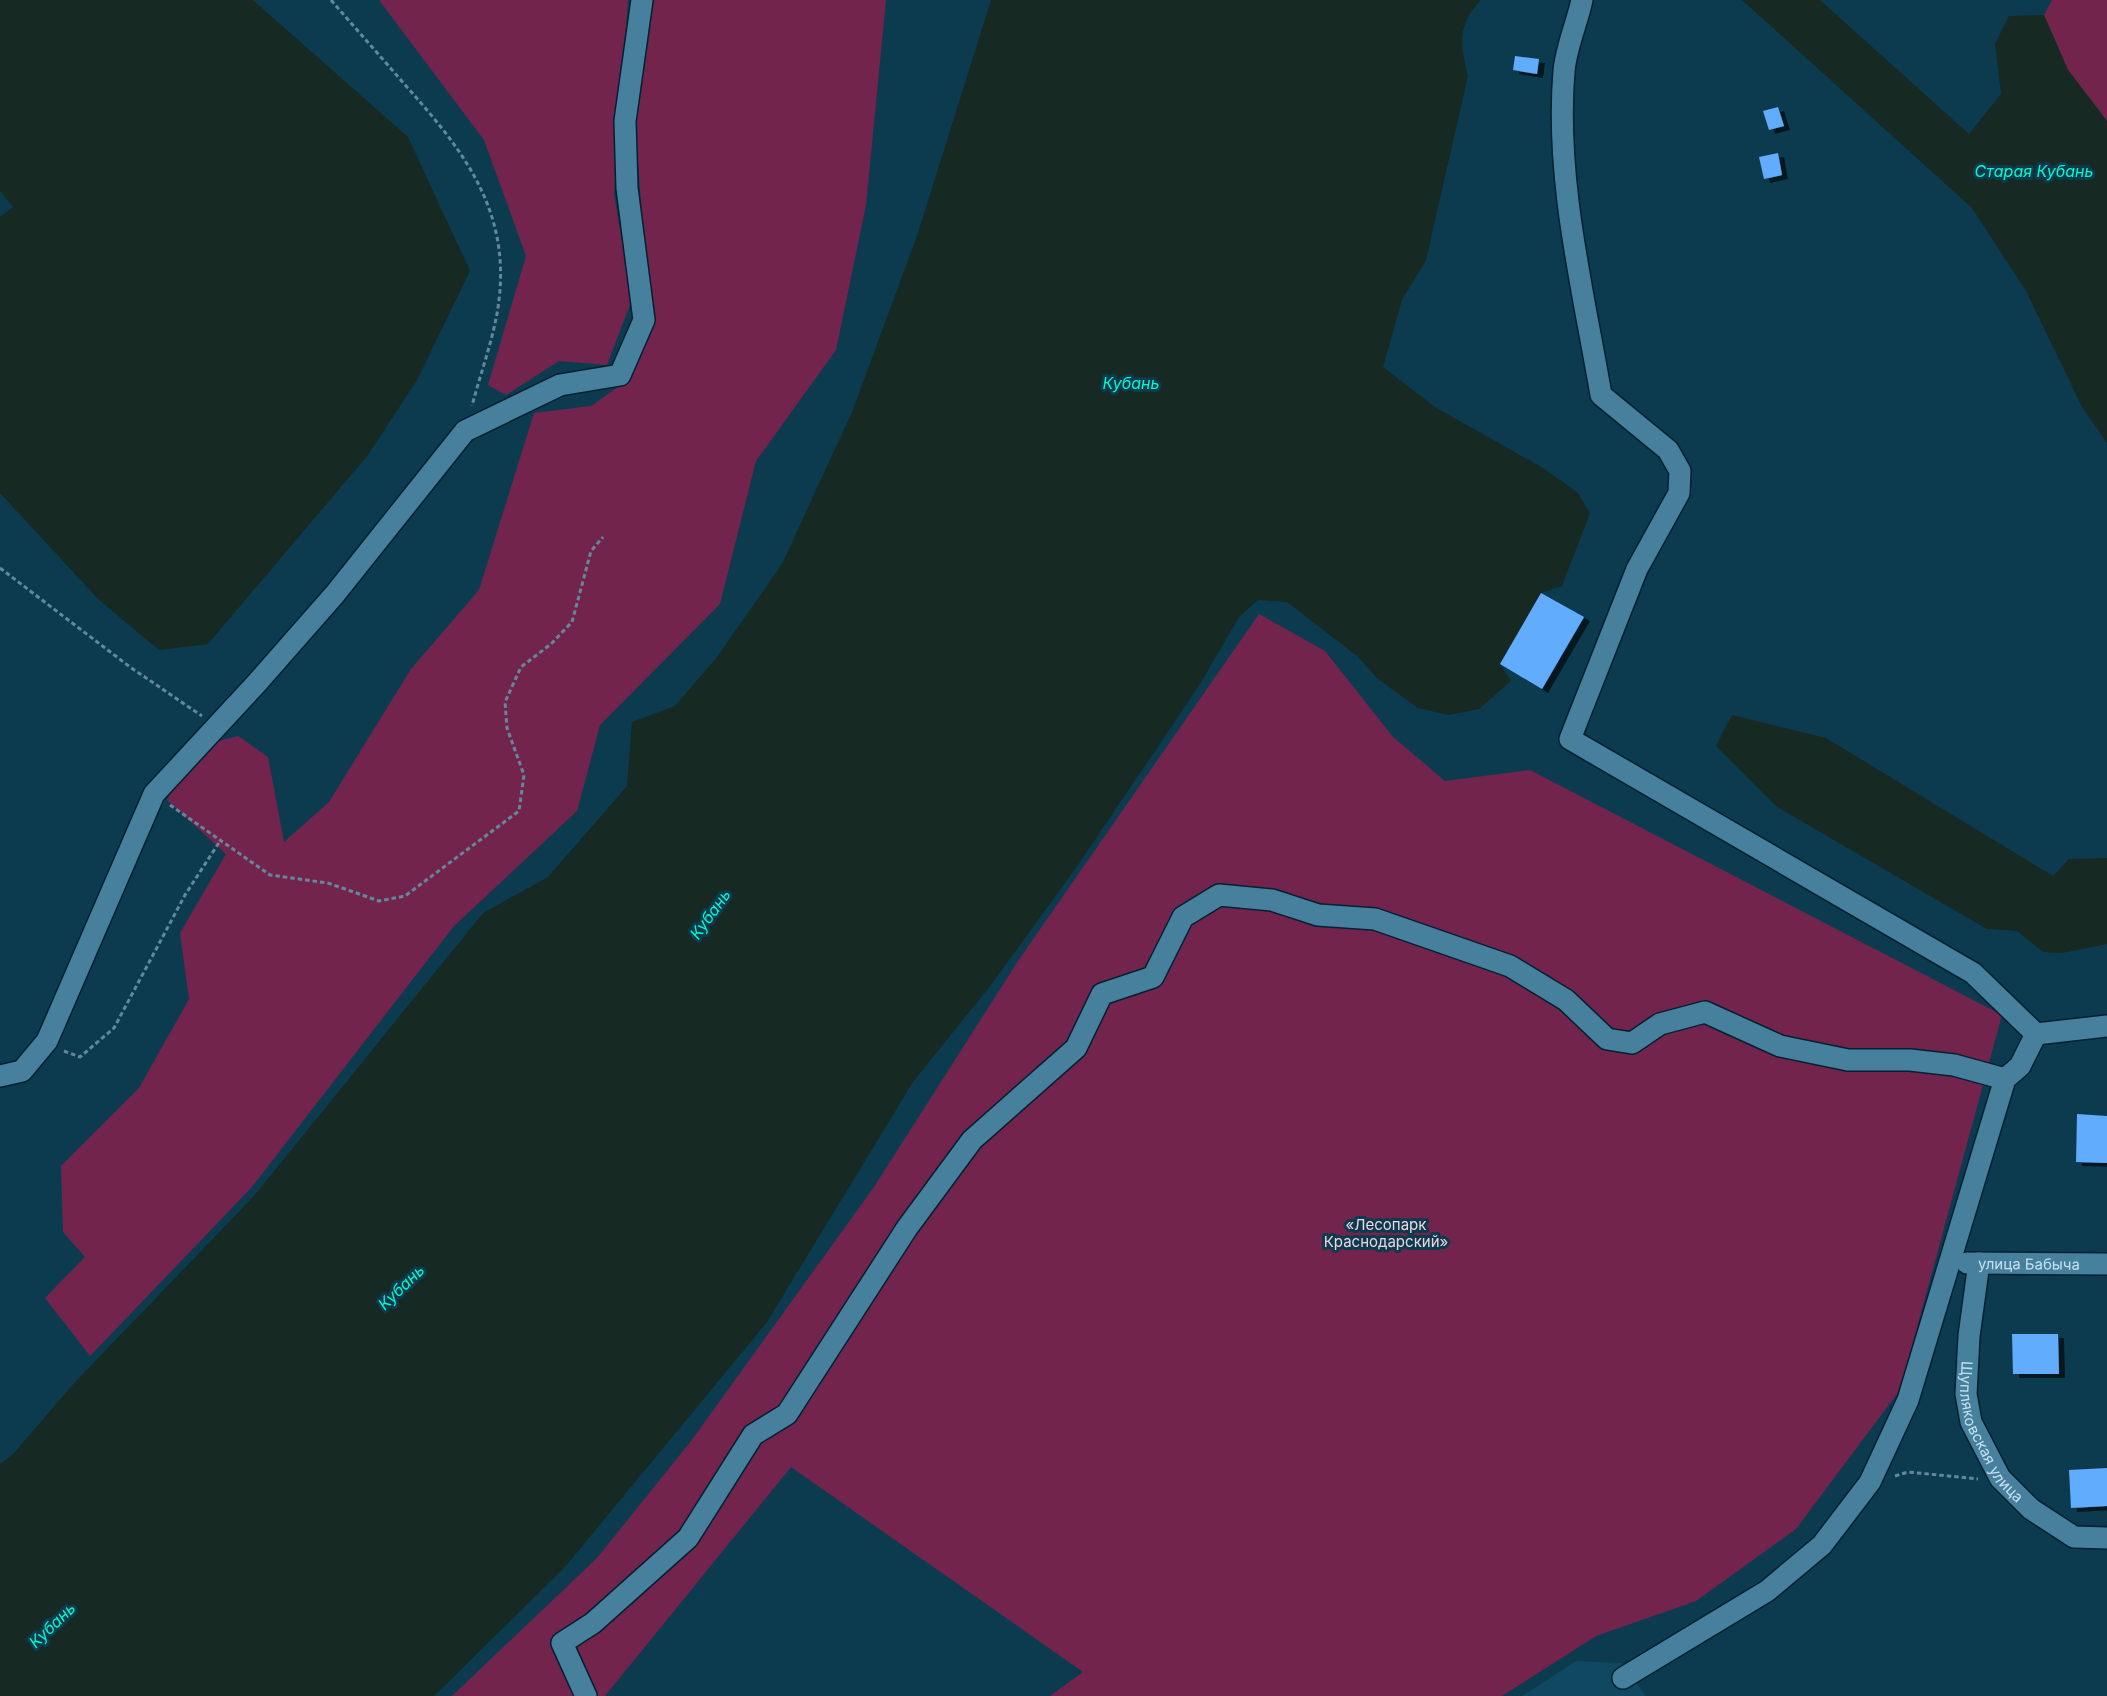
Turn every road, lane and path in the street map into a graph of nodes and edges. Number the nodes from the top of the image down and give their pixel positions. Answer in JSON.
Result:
{"nodes":[{"id":1,"x":331,"y":0,"type":"edge"},
{"id":2,"x":642,"y":0,"type":"edge"},
{"id":3,"x":1582,"y":0,"type":"edge"},
{"id":4,"x":465,"y":431,"type":"junction"},
{"id":5,"x":603,"y":537,"type":"dead end"},
{"id":6,"x":0,"y":568,"type":"edge"},
{"id":7,"x":215,"y":725,"type":"junction"},
{"id":8,"x":154,"y":794,"type":"junction"},
{"id":9,"x":220,"y":841,"type":"junction"},
{"id":10,"x":2107,"y":1026,"type":"edge"},
{"id":11,"x":2036,"y":1034,"type":"junction"},
{"id":12,"x":47,"y":1041,"type":"junction"},
{"id":13,"x":0,"y":1076,"type":"edge"},
{"id":14,"x":2005,"y":1079,"type":"junction"},
{"id":15,"x":1949,"y":1263,"type":"junction"},
{"id":16,"x":1979,"y":1263,"type":"junction"},
{"id":17,"x":2107,"y":1264,"type":"edge"},
{"id":18,"x":2000,"y":1478,"type":"junction"},
{"id":19,"x":1870,"y":1482,"type":"junction"},
{"id":20,"x":2107,"y":1538,"type":"edge"},
{"id":21,"x":1623,"y":1678,"type":"dead end"},
{"id":22,"x":586,"y":1696,"type":"edge"}],
"edges":[{"from":1,"to":4,"type":"path"},
{"from":2,"to":4,"type":"street"},
{"from":3,"to":11,"type":"street"},
{"from":4,"to":7,"type":"street"},
{"from":5,"to":9,"type":"path"},
{"from":6,"to":7,"type":"path"},
{"from":7,"to":8,"type":"street"},
{"from":8,"to":9,"type":"path"},
{"from":8,"to":12,"type":"street"},
{"from":9,"to":12,"type":"path"},
{"from":10,"to":11,"type":"street"},
{"from":11,"to":14,"type":"street"},
{"from":12,"to":13,"type":"street"},
{"from":14,"to":15,"type":"street"},
{"from":14,"to":22,"type":"street"},
{"from":15,"to":16,"type":"street","name":"улица Бабыча"},
{"from":15,"to":19,"type":"street"},
{"from":16,"to":17,"type":"street","name":"улица Бабыча"},
{"from":16,"to":18,"type":"street","name":"Щупляковская улица"},
{"from":18,"to":19,"type":"path"},
{"from":18,"to":20,"type":"street","name":"Щупляковская улица"},
{"from":19,"to":21,"type":"street"}]}
